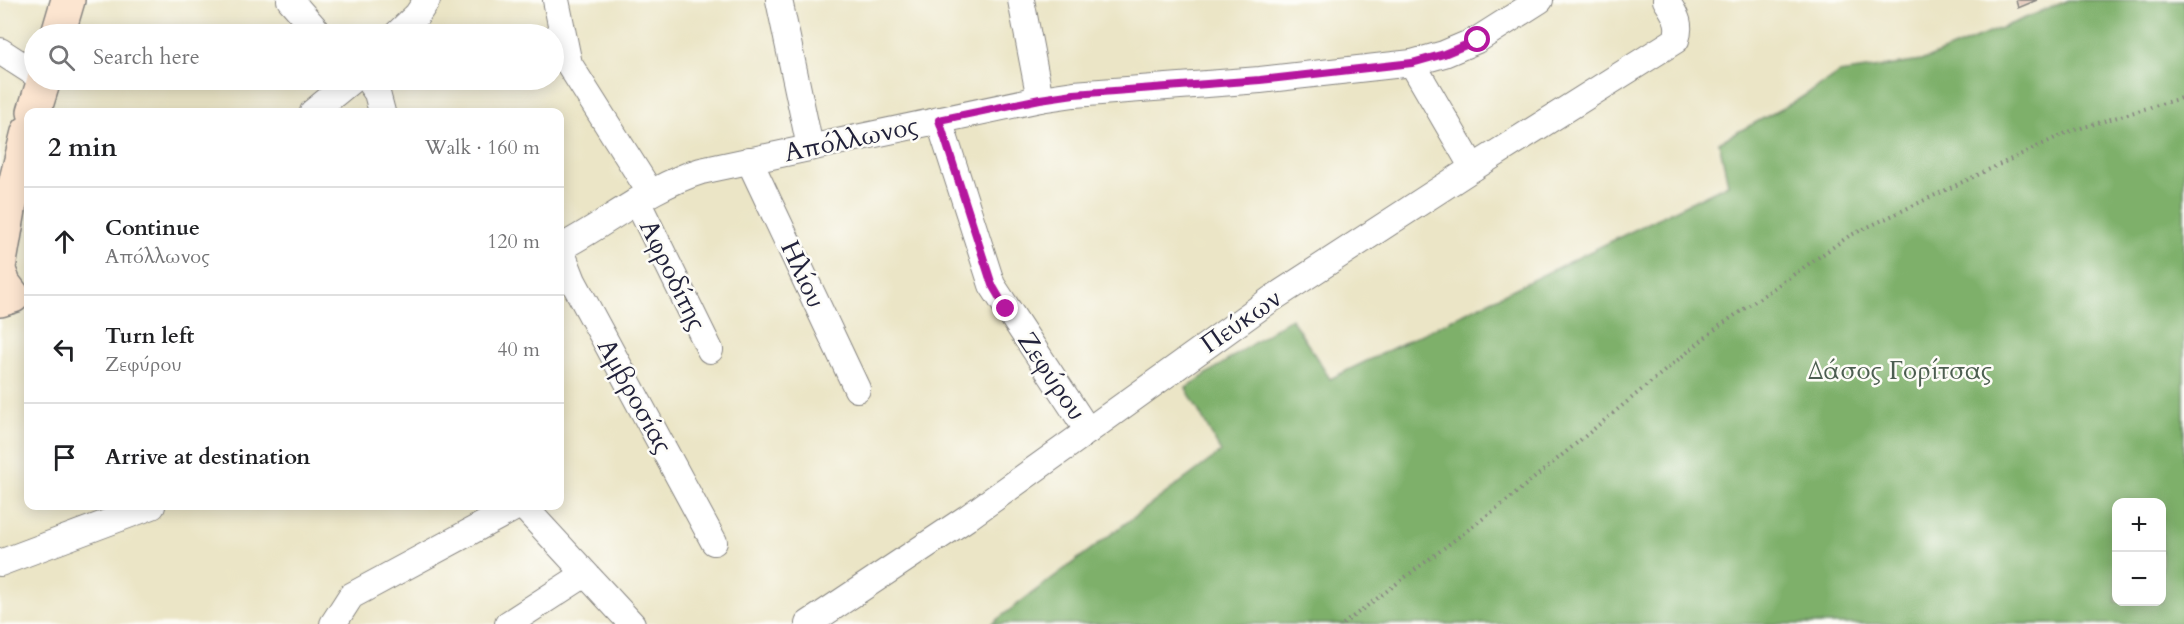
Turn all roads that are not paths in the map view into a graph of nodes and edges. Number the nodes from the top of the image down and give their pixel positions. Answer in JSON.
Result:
{"nodes":[{"id":1,"x":68,"y":0,"type":"edge"},
{"id":2,"x":290,"y":0,"type":"edge"},
{"id":3,"x":427,"y":0,"type":"edge"},
{"id":4,"x":556,"y":0,"type":"edge"},
{"id":5,"x":779,"y":0,"type":"edge"},
{"id":6,"x":1021,"y":0,"type":"edge"},
{"id":7,"x":1540,"y":0,"type":"edge"},
{"id":8,"x":1666,"y":0,"type":"edge"},
{"id":9,"x":61,"y":24,"type":"edge"},
{"id":10,"x":311,"y":24,"type":"edge"},
{"id":11,"x":408,"y":24,"type":"edge"},
{"id":12,"x":560,"y":24,"type":"edge"},
{"id":13,"x":564,"y":43,"type":"edge"},
{"id":14,"x":0,"y":51,"type":"edge"},
{"id":15,"x":1412,"y":63,"type":"junction"},
{"id":16,"x":24,"y":67,"type":"edge"},
{"id":17,"x":41,"y":90,"type":"edge"},
{"id":18,"x":340,"y":90,"type":"edge"},
{"id":19,"x":375,"y":90,"type":"edge"},
{"id":20,"x":1040,"y":99,"type":"junction"},
{"id":21,"x":35,"y":108,"type":"edge"},
{"id":22,"x":318,"y":108,"type":"edge"},
{"id":23,"x":380,"y":108,"type":"edge"},
{"id":24,"x":939,"y":120,"type":"junction"},
{"id":25,"x":810,"y":147,"type":"junction"},
{"id":26,"x":24,"y":148,"type":"edge"},
{"id":27,"x":749,"y":160,"type":"junction"},
{"id":28,"x":1473,"y":168,"type":"junction"},
{"id":29,"x":644,"y":196,"type":"junction"},
{"id":30,"x":564,"y":246,"type":"edge"},
{"id":31,"x":564,"y":258,"type":"edge"},
{"id":32,"x":0,"y":262,"type":"edge"},
{"id":33,"x":710,"y":350,"type":"dead end"},
{"id":34,"x":857,"y":389,"type":"dead end"},
{"id":35,"x":1088,"y":430,"type":"junction"},
{"id":36,"x":135,"y":510,"type":"edge"},
{"id":37,"x":511,"y":510,"type":"edge"},
{"id":38,"x":527,"y":510,"type":"edge"},
{"id":39,"x":714,"y":542,"type":"dead end"},
{"id":40,"x":0,"y":563,"type":"edge"},
{"id":41,"x":585,"y":574,"type":"junction"},
{"id":42,"x":333,"y":624,"type":"edge"},
{"id":43,"x":508,"y":624,"type":"edge"},
{"id":44,"x":632,"y":624,"type":"edge"},
{"id":45,"x":808,"y":624,"type":"edge"}],
"edges":[{"from":1,"to":9,"type":"street"},
{"from":2,"to":10,"type":"street"},
{"from":3,"to":11,"type":"street"},
{"from":4,"to":12,"type":"street","name":"Αφροδίτης"},
{"from":5,"to":25,"type":"street"},
{"from":6,"to":20,"type":"street"},
{"from":7,"to":15,"type":"street","name":"Απόλλωνος"},
{"from":8,"to":28,"type":"street","name":"Πεύκων"},
{"from":13,"to":29,"type":"street","name":"Αφροδίτης"},
{"from":14,"to":16,"type":"street"},
{"from":15,"to":20,"type":"street","name":"Απόλλωνος"},
{"from":15,"to":28,"type":"street"},
{"from":17,"to":21,"type":"street"},
{"from":18,"to":22,"type":"street"},
{"from":19,"to":23,"type":"street"},
{"from":20,"to":24,"type":"street","name":"Απόλλωνος"},
{"from":24,"to":25,"type":"street","name":"Απόλλωνος"},
{"from":24,"to":35,"type":"street","name":"Ζεφύρου"},
{"from":25,"to":27,"type":"street","name":"Απόλλωνος"},
{"from":26,"to":32,"type":"street"},
{"from":27,"to":29,"type":"street","name":"Απόλλωνος"},
{"from":27,"to":34,"type":"street","name":"Ηλίου"},
{"from":28,"to":35,"type":"street","name":"Πεύκων"},
{"from":29,"to":30,"type":"street","name":"Απόλλωνος"},
{"from":29,"to":33,"type":"street","name":"Αφροδίτης"},
{"from":31,"to":39,"type":"street","name":"Αμβροσίας"},
{"from":35,"to":45,"type":"street","name":"Πεύκων"},
{"from":36,"to":40,"type":"street"},
{"from":37,"to":42,"type":"street"},
{"from":38,"to":41,"type":"street"},
{"from":41,"to":43,"type":"street"},
{"from":41,"to":44,"type":"street"}]}
